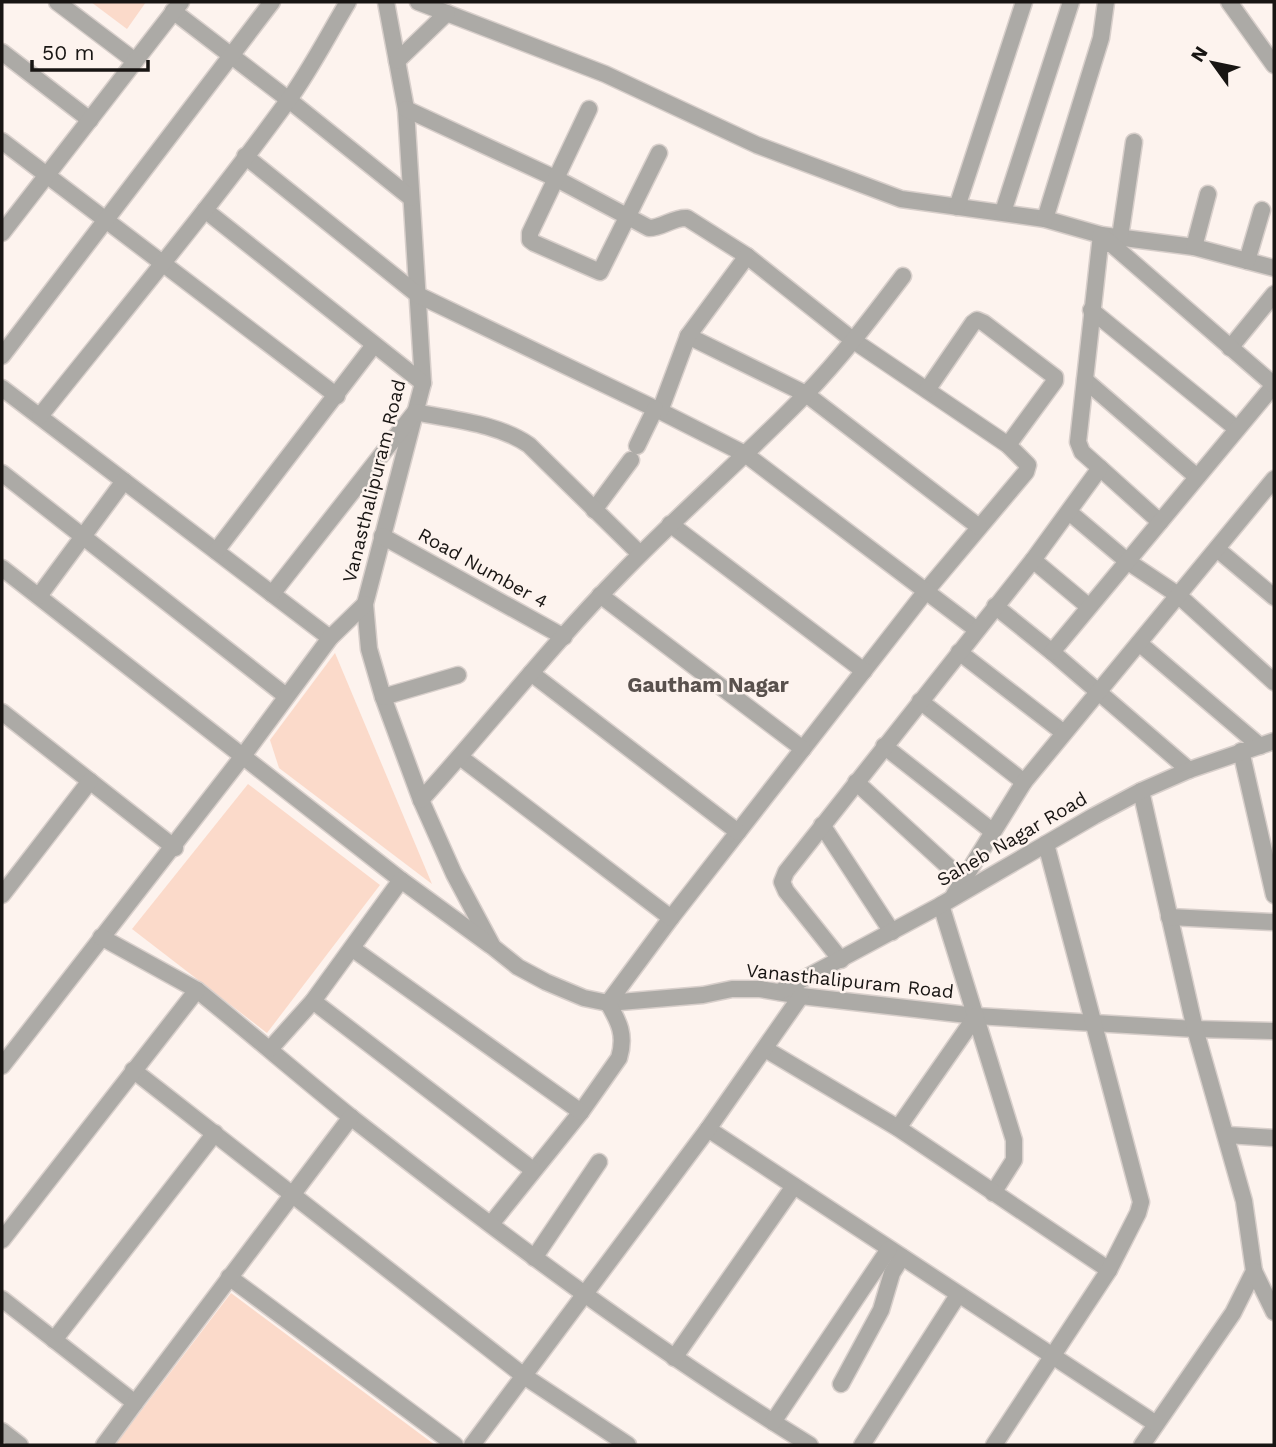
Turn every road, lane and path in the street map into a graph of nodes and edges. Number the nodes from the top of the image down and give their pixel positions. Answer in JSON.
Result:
{"nodes":[{"id":1,"x":57,"y":2,"type":"edge"},
{"id":2,"x":272,"y":2,"type":"edge"},
{"id":3,"x":348,"y":2,"type":"edge"},
{"id":4,"x":386,"y":2,"type":"edge"},
{"id":5,"x":418,"y":2,"type":"edge"},
{"id":6,"x":1024,"y":2,"type":"edge"},
{"id":7,"x":1071,"y":2,"type":"edge"},
{"id":8,"x":1107,"y":2,"type":"edge"},
{"id":9,"x":1229,"y":2,"type":"edge"},
{"id":10,"x":177,"y":7,"type":"edge"},
{"id":11,"x":447,"y":13,"type":"junction"},
{"id":12,"x":2,"y":52,"type":"edge"},
{"id":13,"x":231,"y":55,"type":"junction"},
{"id":14,"x":135,"y":61,"type":"junction"},
{"id":15,"x":397,"y":61,"type":"junction"},
{"id":16,"x":1274,"y":65,"type":"edge"},
{"id":17,"x":289,"y":100,"type":"junction"},
{"id":18,"x":406,"y":109,"type":"junction"},
{"id":19,"x":589,"y":109,"type":"dead end"},
{"id":20,"x":90,"y":120,"type":"junction"},
{"id":21,"x":2,"y":141,"type":"edge"},
{"id":22,"x":1135,"y":142,"type":"dead end"},
{"id":23,"x":659,"y":153,"type":"dead end"},
{"id":24,"x":245,"y":156,"type":"junction"},
{"id":25,"x":47,"y":176,"type":"junction"},
{"id":26,"x":557,"y":179,"type":"junction"},
{"id":27,"x":1208,"y":194,"type":"dead end"},
{"id":28,"x":411,"y":198,"type":"junction"},
{"id":29,"x":957,"y":207,"type":"junction"},
{"id":30,"x":205,"y":210,"type":"junction"},
{"id":31,"x":1262,"y":210,"type":"dead end"},
{"id":32,"x":1003,"y":212,"type":"junction"},
{"id":33,"x":628,"y":215,"type":"junction"},
{"id":34,"x":1045,"y":219,"type":"junction"},
{"id":35,"x":105,"y":220,"type":"junction"},
{"id":36,"x":2,"y":233,"type":"edge"},
{"id":37,"x":1101,"y":235,"type":"junction"},
{"id":38,"x":1120,"y":237,"type":"junction"},
{"id":39,"x":1194,"y":247,"type":"junction"},
{"id":40,"x":747,"y":256,"type":"junction"},
{"id":41,"x":1247,"y":261,"type":"junction"},
{"id":42,"x":161,"y":262,"type":"junction"},
{"id":43,"x":1274,"y":268,"type":"edge"},
{"id":44,"x":903,"y":276,"type":"dead end"},
{"id":45,"x":1274,"y":294,"type":"edge"},
{"id":46,"x":418,"y":295,"type":"junction"},
{"id":47,"x":1091,"y":310,"type":"junction"},
{"id":48,"x":688,"y":337,"type":"junction"},
{"id":49,"x":854,"y":341,"type":"junction"},
{"id":50,"x":374,"y":345,"type":"junction"},
{"id":51,"x":1230,"y":348,"type":"junction"},
{"id":52,"x":2,"y":356,"type":"edge"},
{"id":53,"x":1085,"y":380,"type":"junction"},
{"id":54,"x":422,"y":383,"type":"junction"},
{"id":55,"x":1274,"y":385,"type":"edge"},
{"id":56,"x":2,"y":387,"type":"edge"},
{"id":57,"x":927,"y":390,"type":"junction"},
{"id":58,"x":806,"y":394,"type":"junction"},
{"id":59,"x":337,"y":396,"type":"junction"},
{"id":60,"x":658,"y":410,"type":"junction"},
{"id":61,"x":415,"y":412,"type":"junction"},
{"id":62,"x":40,"y":416,"type":"junction"},
{"id":63,"x":1237,"y":429,"type":"junction"},
{"id":64,"x":1008,"y":445,"type":"junction"},
{"id":65,"x":745,"y":454,"type":"junction"},
{"id":66,"x":1100,"y":468,"type":"junction"},
{"id":67,"x":2,"y":473,"type":"edge"},
{"id":68,"x":1197,"y":477,"type":"junction"},
{"id":69,"x":1274,"y":479,"type":"edge"},
{"id":70,"x":124,"y":481,"type":"junction"},
{"id":71,"x":594,"y":510,"type":"junction"},
{"id":72,"x":1069,"y":512,"type":"junction"},
{"id":73,"x":1160,"y":522,"type":"junction"},
{"id":74,"x":670,"y":524,"type":"junction"},
{"id":75,"x":979,"y":527,"type":"junction"},
{"id":76,"x":84,"y":536,"type":"junction"},
{"id":77,"x":382,"y":536,"type":"junction"},
{"id":78,"x":1217,"y":549,"type":"junction"},
{"id":79,"x":216,"y":551,"type":"junction"},
{"id":80,"x":640,"y":554,"type":"junction"},
{"id":81,"x":1033,"y":560,"type":"junction"},
{"id":82,"x":1127,"y":561,"type":"junction"},
{"id":83,"x":2,"y":568,"type":"edge"},
{"id":84,"x":1271,"y":587,"type":"edge"},
{"id":85,"x":926,"y":591,"type":"junction"},
{"id":86,"x":272,"y":594,"type":"junction"},
{"id":87,"x":600,"y":595,"type":"junction"},
{"id":88,"x":1178,"y":595,"type":"junction"},
{"id":89,"x":39,"y":596,"type":"junction"},
{"id":90,"x":365,"y":604,"type":"junction"},
{"id":91,"x":995,"y":606,"type":"junction"},
{"id":92,"x":1088,"y":606,"type":"junction"},
{"id":93,"x":977,"y":630,"type":"junction"},
{"id":94,"x":564,"y":637,"type":"junction"},
{"id":95,"x":330,"y":638,"type":"junction"},
{"id":96,"x":1139,"y":643,"type":"junction"},
{"id":97,"x":959,"y":652,"type":"junction"},
{"id":98,"x":1052,"y":652,"type":"junction"},
{"id":99,"x":864,"y":671,"type":"junction"},
{"id":100,"x":531,"y":673,"type":"junction"},
{"id":101,"x":458,"y":675,"type":"dead end"},
{"id":102,"x":1274,"y":682,"type":"edge"},
{"id":103,"x":1099,"y":692,"type":"junction"},
{"id":104,"x":286,"y":696,"type":"junction"},
{"id":105,"x":383,"y":697,"type":"junction"},
{"id":106,"x":920,"y":701,"type":"junction"},
{"id":107,"x":5,"y":721,"type":"edge"},
{"id":108,"x":1064,"y":733,"type":"junction"},
{"id":109,"x":1267,"y":743,"type":"edge"},
{"id":110,"x":884,"y":746,"type":"junction"},
{"id":111,"x":803,"y":749,"type":"junction"},
{"id":112,"x":1241,"y":751,"type":"junction"},
{"id":113,"x":243,"y":756,"type":"junction"},
{"id":114,"x":460,"y":757,"type":"junction"},
{"id":115,"x":1189,"y":770,"type":"junction"},
{"id":116,"x":90,"y":781,"type":"junction"},
{"id":117,"x":856,"y":782,"type":"junction"},
{"id":118,"x":1024,"y":782,"type":"junction"},
{"id":119,"x":1141,"y":791,"type":"junction"},
{"id":120,"x":421,"y":800,"type":"junction"},
{"id":121,"x":1266,"y":820,"type":"edge"},
{"id":122,"x":822,"y":825,"type":"junction"},
{"id":123,"x":992,"y":831,"type":"junction"},
{"id":124,"x":738,"y":832,"type":"junction"},
{"id":125,"x":1046,"y":844,"type":"junction"},
{"id":126,"x":174,"y":847,"type":"junction"},
{"id":127,"x":401,"y":880,"type":"junction"},
{"id":128,"x":962,"y":880,"type":"junction"},
{"id":129,"x":2,"y":895,"type":"edge"},
{"id":130,"x":1274,"y":895,"type":"edge"},
{"id":131,"x":947,"y":901,"type":"junction"},
{"id":132,"x":1169,"y":917,"type":"junction"},
{"id":133,"x":671,"y":918,"type":"junction"},
{"id":134,"x":1274,"y":922,"type":"edge"},
{"id":135,"x":892,"y":932,"type":"junction"},
{"id":136,"x":101,"y":937,"type":"junction"},
{"id":137,"x":493,"y":947,"type":"junction"},
{"id":138,"x":353,"y":948,"type":"junction"},
{"id":139,"x":841,"y":960,"type":"junction"},
{"id":140,"x":197,"y":990,"type":"junction"},
{"id":141,"x":779,"y":992,"type":"junction"},
{"id":142,"x":802,"y":996,"type":"junction"},
{"id":143,"x":313,"y":1001,"type":"junction"},
{"id":144,"x":608,"y":1003,"type":"junction"},
{"id":145,"x":976,"y":1016,"type":"junction"},
{"id":146,"x":1093,"y":1024,"type":"junction"},
{"id":147,"x":1195,"y":1029,"type":"junction"},
{"id":148,"x":1274,"y":1031,"type":"edge"},
{"id":149,"x":270,"y":1049,"type":"junction"},
{"id":150,"x":765,"y":1049,"type":"junction"},
{"id":151,"x":3,"y":1061,"type":"edge"},
{"id":152,"x":133,"y":1070,"type":"junction"},
{"id":153,"x":581,"y":1112,"type":"junction"},
{"id":154,"x":351,"y":1117,"type":"junction"},
{"id":155,"x":898,"y":1128,"type":"junction"},
{"id":156,"x":708,"y":1129,"type":"junction"},
{"id":157,"x":215,"y":1133,"type":"junction"},
{"id":158,"x":1227,"y":1135,"type":"junction"},
{"id":159,"x":1274,"y":1138,"type":"edge"},
{"id":160,"x":599,"y":1162,"type":"dead end"},
{"id":161,"x":533,"y":1170,"type":"junction"},
{"id":162,"x":794,"y":1186,"type":"junction"},
{"id":163,"x":993,"y":1193,"type":"junction"},
{"id":164,"x":292,"y":1196,"type":"junction"},
{"id":165,"x":491,"y":1224,"type":"junction"},
{"id":166,"x":2,"y":1240,"type":"edge"},
{"id":167,"x":896,"y":1253,"type":"junction"},
{"id":168,"x":534,"y":1258,"type":"junction"},
{"id":169,"x":1109,"y":1270,"type":"junction"},
{"id":170,"x":1254,"y":1271,"type":"junction"},
{"id":171,"x":229,"y":1277,"type":"junction"},
{"id":172,"x":958,"y":1294,"type":"junction"},
{"id":173,"x":585,"y":1295,"type":"junction"},
{"id":174,"x":2,"y":1299,"type":"edge"},
{"id":175,"x":1274,"y":1312,"type":"edge"},
{"id":176,"x":54,"y":1340,"type":"junction"},
{"id":177,"x":1053,"y":1354,"type":"junction"},
{"id":178,"x":674,"y":1357,"type":"junction"},
{"id":179,"x":524,"y":1376,"type":"junction"},
{"id":180,"x":841,"y":1384,"type":"dead end"},
{"id":181,"x":135,"y":1402,"type":"junction"},
{"id":182,"x":773,"y":1422,"type":"junction"},
{"id":183,"x":1156,"y":1424,"type":"junction"},
{"id":184,"x":2,"y":1431,"type":"edge"},
{"id":185,"x":604,"y":1439,"type":"edge"},
{"id":186,"x":20,"y":1445,"type":"edge"},
{"id":187,"x":104,"y":1445,"type":"edge"},
{"id":188,"x":455,"y":1445,"type":"edge"},
{"id":189,"x":472,"y":1445,"type":"edge"},
{"id":190,"x":628,"y":1445,"type":"edge"},
{"id":191,"x":810,"y":1445,"type":"edge"},
{"id":192,"x":862,"y":1445,"type":"edge"},
{"id":193,"x":994,"y":1445,"type":"edge"},
{"id":194,"x":1142,"y":1445,"type":"edge"}],
"edges":[{"from":1,"to":14,"type":"street"},
{"from":2,"to":13,"type":"street"},
{"from":3,"to":17,"type":"street"},
{"from":4,"to":15,"type":"street","name":"Vanasthalipuram Road"},
{"from":5,"to":11,"type":"street"},
{"from":6,"to":29,"type":"street"},
{"from":7,"to":32,"type":"street"},
{"from":8,"to":34,"type":"street"},
{"from":9,"to":16,"type":"street"},
{"from":10,"to":13,"type":"street"},
{"from":10,"to":14,"type":"street"},
{"from":11,"to":15,"type":"street"},
{"from":11,"to":29,"type":"street"},
{"from":12,"to":20,"type":"street"},
{"from":13,"to":17,"type":"street"},
{"from":13,"to":35,"type":"street"},
{"from":14,"to":20,"type":"street"},
{"from":15,"to":18,"type":"street","name":"Vanasthalipuram Road"},
{"from":17,"to":24,"type":"street"},
{"from":17,"to":28,"type":"street"},
{"from":18,"to":26,"type":"street"},
{"from":18,"to":28,"type":"street","name":"Vanasthalipuram Road"},
{"from":19,"to":26,"type":"street"},
{"from":20,"to":25,"type":"street"},
{"from":21,"to":25,"type":"street"},
{"from":22,"to":38,"type":"street"},
{"from":23,"to":33,"type":"street"},
{"from":24,"to":30,"type":"street"},
{"from":24,"to":46,"type":"street"},
{"from":25,"to":35,"type":"street"},
{"from":25,"to":36,"type":"street"},
{"from":26,"to":33,"type":"street"},
{"from":26,"to":33,"type":"street"},
{"from":27,"to":39,"type":"street"},
{"from":28,"to":46,"type":"street","name":"Vanasthalipuram Road"},
{"from":29,"to":32,"type":"street"},
{"from":30,"to":42,"type":"street"},
{"from":30,"to":50,"type":"street"},
{"from":31,"to":41,"type":"street"},
{"from":32,"to":34,"type":"street"},
{"from":33,"to":40,"type":"street"},
{"from":34,"to":37,"type":"street"},
{"from":35,"to":42,"type":"street"},
{"from":35,"to":52,"type":"street"},
{"from":37,"to":38,"type":"street"},
{"from":37,"to":47,"type":"street"},
{"from":37,"to":51,"type":"street"},
{"from":38,"to":39,"type":"street"},
{"from":39,"to":41,"type":"street"},
{"from":40,"to":48,"type":"street"},
{"from":40,"to":49,"type":"street"},
{"from":41,"to":43,"type":"street"},
{"from":42,"to":59,"type":"street"},
{"from":42,"to":62,"type":"street"},
{"from":44,"to":49,"type":"street"},
{"from":45,"to":51,"type":"street"},
{"from":46,"to":54,"type":"street","name":"Vanasthalipuram Road"},
{"from":46,"to":60,"type":"street"},
{"from":47,"to":53,"type":"street"},
{"from":47,"to":63,"type":"street"},
{"from":48,"to":58,"type":"street"},
{"from":48,"to":60,"type":"street"},
{"from":49,"to":57,"type":"street"},
{"from":49,"to":58,"type":"street"},
{"from":50,"to":54,"type":"street"},
{"from":50,"to":59,"type":"street"},
{"from":51,"to":55,"type":"street"},
{"from":53,"to":66,"type":"street"},
{"from":53,"to":68,"type":"street"},
{"from":54,"to":61,"type":"street","name":"Vanasthalipuram Road"},
{"from":55,"to":63,"type":"street"},
{"from":56,"to":62,"type":"street"},
{"from":57,"to":64,"type":"street"},
{"from":57,"to":64,"type":"street"},
{"from":58,"to":65,"type":"street"},
{"from":58,"to":75,"type":"street"},
{"from":59,"to":79,"type":"street"},
{"from":60,"to":65,"type":"street"},
{"from":60,"to":71,"type":"street"},
{"from":61,"to":71,"type":"street"},
{"from":61,"to":77,"type":"street","name":"Vanasthalipuram Road"},
{"from":61,"to":86,"type":"street"},
{"from":62,"to":70,"type":"street"},
{"from":63,"to":68,"type":"street"},
{"from":64,"to":75,"type":"street"},
{"from":65,"to":74,"type":"street"},
{"from":65,"to":85,"type":"street"},
{"from":66,"to":72,"type":"street"},
{"from":66,"to":73,"type":"street"},
{"from":67,"to":76,"type":"street"},
{"from":68,"to":73,"type":"street"},
{"from":69,"to":78,"type":"street"},
{"from":70,"to":76,"type":"street"},
{"from":70,"to":79,"type":"street"},
{"from":71,"to":80,"type":"street"},
{"from":72,"to":81,"type":"street"},
{"from":72,"to":82,"type":"street"},
{"from":73,"to":82,"type":"street"},
{"from":74,"to":80,"type":"street"},
{"from":74,"to":99,"type":"street"},
{"from":75,"to":85,"type":"street"},
{"from":76,"to":89,"type":"street"},
{"from":76,"to":104,"type":"street"},
{"from":77,"to":90,"type":"street","name":"Vanasthalipuram Road"},
{"from":77,"to":94,"type":"street","name":"Road Number 4"},
{"from":78,"to":84,"type":"street"},
{"from":78,"to":88,"type":"street"},
{"from":79,"to":86,"type":"street"},
{"from":80,"to":87,"type":"street"},
{"from":81,"to":91,"type":"street"},
{"from":81,"to":92,"type":"street"},
{"from":82,"to":88,"type":"street"},
{"from":82,"to":92,"type":"street"},
{"from":83,"to":89,"type":"street"},
{"from":85,"to":93,"type":"street"},
{"from":85,"to":99,"type":"street"},
{"from":86,"to":95,"type":"street"},
{"from":87,"to":94,"type":"street"},
{"from":87,"to":111,"type":"street"},
{"from":88,"to":96,"type":"street"},
{"from":88,"to":102,"type":"street"},
{"from":89,"to":113,"type":"street"},
{"from":90,"to":95,"type":"street"},
{"from":90,"to":105,"type":"street","name":"Vanasthalipuram Road"},
{"from":91,"to":93,"type":"street"},
{"from":91,"to":98,"type":"street"},
{"from":92,"to":98,"type":"street"},
{"from":93,"to":97,"type":"street"},
{"from":94,"to":100,"type":"street"},
{"from":95,"to":104,"type":"street"},
{"from":96,"to":103,"type":"street"},
{"from":96,"to":109,"type":"street"},
{"from":97,"to":106,"type":"street"},
{"from":97,"to":108,"type":"street"},
{"from":98,"to":103,"type":"street"},
{"from":99,"to":111,"type":"street"},
{"from":100,"to":114,"type":"street"},
{"from":100,"to":124,"type":"street"},
{"from":101,"to":105,"type":"street"},
{"from":103,"to":108,"type":"street"},
{"from":103,"to":115,"type":"street"},
{"from":104,"to":113,"type":"street"},
{"from":105,"to":120,"type":"street","name":"Vanasthalipuram Road"},
{"from":106,"to":110,"type":"street"},
{"from":106,"to":118,"type":"street"},
{"from":107,"to":116,"type":"street"},
{"from":108,"to":118,"type":"street"},
{"from":109,"to":112,"type":"street","name":"Saheb Nagar Road"},
{"from":110,"to":117,"type":"street"},
{"from":110,"to":123,"type":"street"},
{"from":111,"to":124,"type":"street"},
{"from":112,"to":115,"type":"street","name":"Saheb Nagar Road"},
{"from":112,"to":121,"type":"street"},
{"from":113,"to":126,"type":"street"},
{"from":113,"to":127,"type":"street"},
{"from":114,"to":120,"type":"street"},
{"from":114,"to":133,"type":"street"},
{"from":115,"to":119,"type":"street","name":"Saheb Nagar Road"},
{"from":116,"to":126,"type":"street"},
{"from":116,"to":129,"type":"street"},
{"from":117,"to":122,"type":"street"},
{"from":117,"to":128,"type":"street"},
{"from":118,"to":123,"type":"street"},
{"from":119,"to":125,"type":"street","name":"Saheb Nagar Road"},
{"from":119,"to":132,"type":"street"},
{"from":120,"to":137,"type":"street","name":"Vanasthalipuram Road"},
{"from":121,"to":130,"type":"street"},
{"from":122,"to":135,"type":"street"},
{"from":122,"to":139,"type":"street"},
{"from":123,"to":128,"type":"street"},
{"from":124,"to":133,"type":"street"},
{"from":125,"to":131,"type":"street","name":"Saheb Nagar Road"},
{"from":125,"to":146,"type":"street"},
{"from":126,"to":136,"type":"street"},
{"from":127,"to":137,"type":"street"},
{"from":127,"to":138,"type":"street"},
{"from":128,"to":131,"type":"street"},
{"from":131,"to":135,"type":"street","name":"Saheb Nagar Road"},
{"from":131,"to":145,"type":"street"},
{"from":132,"to":134,"type":"street"},
{"from":132,"to":147,"type":"street"},
{"from":133,"to":144,"type":"street"},
{"from":135,"to":139,"type":"street","name":"Saheb Nagar Road"},
{"from":136,"to":140,"type":"street"},
{"from":136,"to":151,"type":"street"},
{"from":137,"to":144,"type":"street","name":"Vanasthalipuram Road"},
{"from":138,"to":143,"type":"street"},
{"from":138,"to":153,"type":"street"},
{"from":139,"to":141,"type":"street","name":"Saheb Nagar Road"},
{"from":140,"to":149,"type":"street"},
{"from":140,"to":152,"type":"street"},
{"from":141,"to":142,"type":"street","name":"Vanasthalipuram Road"},
{"from":141,"to":144,"type":"street","name":"Vanasthalipuram Road"},
{"from":142,"to":145,"type":"street","name":"Vanasthalipuram Road"},
{"from":142,"to":150,"type":"street"},
{"from":143,"to":149,"type":"street"},
{"from":143,"to":161,"type":"street"},
{"from":144,"to":153,"type":"street"},
{"from":145,"to":146,"type":"street","name":"Vanasthalipuram Road"},
{"from":145,"to":155,"type":"street"},
{"from":145,"to":163,"type":"street"},
{"from":146,"to":147,"type":"street","name":"Vanasthalipuram Road"},
{"from":146,"to":169,"type":"street"},
{"from":147,"to":148,"type":"street","name":"Vanasthalipuram Road"},
{"from":147,"to":158,"type":"street"},
{"from":149,"to":154,"type":"street"},
{"from":150,"to":155,"type":"street"},
{"from":150,"to":156,"type":"street"},
{"from":152,"to":157,"type":"street"},
{"from":152,"to":166,"type":"street"},
{"from":153,"to":161,"type":"street"},
{"from":154,"to":164,"type":"street"},
{"from":154,"to":165,"type":"street"},
{"from":155,"to":163,"type":"street"},
{"from":156,"to":162,"type":"street"},
{"from":156,"to":173,"type":"street"},
{"from":157,"to":164,"type":"street"},
{"from":157,"to":176,"type":"street"},
{"from":158,"to":159,"type":"street"},
{"from":158,"to":170,"type":"street"},
{"from":160,"to":168,"type":"street"},
{"from":161,"to":165,"type":"street"},
{"from":162,"to":167,"type":"street"},
{"from":162,"to":178,"type":"street"},
{"from":163,"to":169,"type":"street"},
{"from":164,"to":171,"type":"street"},
{"from":164,"to":179,"type":"street"},
{"from":165,"to":168,"type":"street"},
{"from":167,"to":172,"type":"street"},
{"from":167,"to":180,"type":"street"},
{"from":167,"to":182,"type":"street"},
{"from":168,"to":173,"type":"street"},
{"from":169,"to":177,"type":"street"},
{"from":170,"to":175,"type":"street"},
{"from":170,"to":183,"type":"street"},
{"from":171,"to":181,"type":"street"},
{"from":171,"to":188,"type":"street"},
{"from":172,"to":177,"type":"street"},
{"from":172,"to":192,"type":"street"},
{"from":173,"to":178,"type":"street"},
{"from":173,"to":179,"type":"street"},
{"from":174,"to":176,"type":"street"},
{"from":176,"to":181,"type":"street"},
{"from":177,"to":183,"type":"street"},
{"from":177,"to":193,"type":"street"},
{"from":178,"to":182,"type":"street"},
{"from":179,"to":185,"type":"street"},
{"from":179,"to":189,"type":"street"},
{"from":181,"to":187,"type":"street"},
{"from":182,"to":191,"type":"street"},
{"from":183,"to":194,"type":"street"},
{"from":184,"to":186,"type":"street"},
{"from":185,"to":190,"type":"street"}]}
